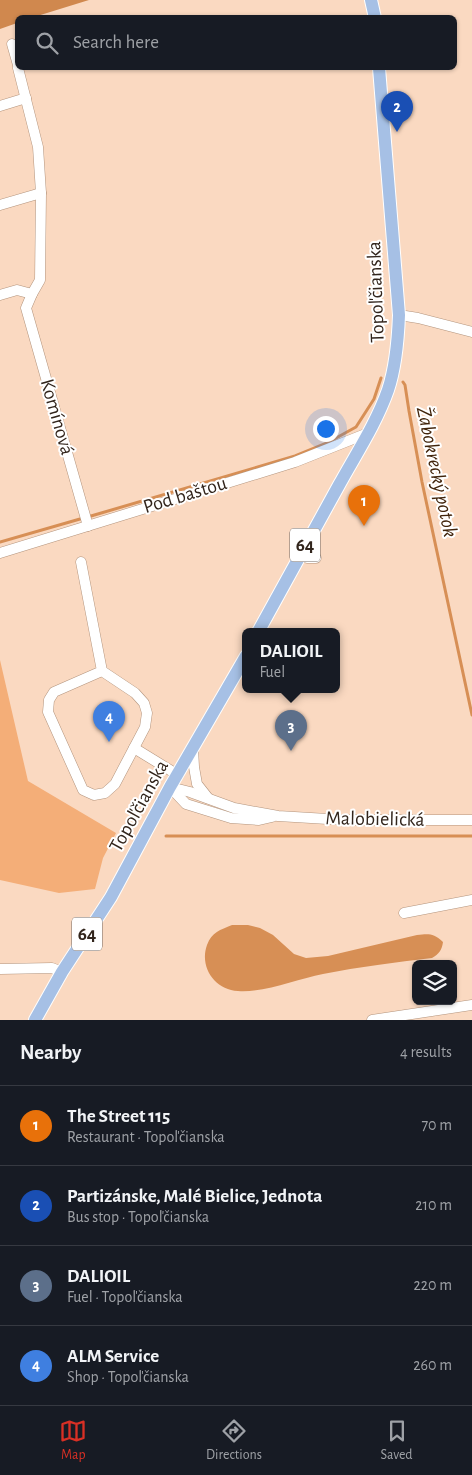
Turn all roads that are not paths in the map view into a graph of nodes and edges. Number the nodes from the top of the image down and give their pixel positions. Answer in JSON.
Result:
{"nodes":[{"id":1,"x":371,"y":0,"type":"edge"},
{"id":2,"x":374,"y":15,"type":"edge"},
{"id":3,"x":12,"y":44,"type":"dead end"},
{"id":4,"x":15,"y":55,"type":"edge"},
{"id":5,"x":19,"y":70,"type":"edge"},
{"id":6,"x":379,"y":70,"type":"edge"},
{"id":7,"x":26,"y":98,"type":"junction"},
{"id":8,"x":0,"y":106,"type":"edge"},
{"id":9,"x":41,"y":193,"type":"junction"},
{"id":10,"x":0,"y":205,"type":"edge"},
{"id":11,"x":32,"y":294,"type":"junction"},
{"id":12,"x":0,"y":295,"type":"edge"},
{"id":13,"x":399,"y":315,"type":"junction"},
{"id":14,"x":472,"y":332,"type":"edge"},
{"id":15,"x":368,"y":433,"type":"junction"},
{"id":16,"x":88,"y":526,"type":"junction"},
{"id":17,"x":0,"y":553,"type":"edge"},
{"id":18,"x":300,"y":555,"type":"junction"},
{"id":19,"x":316,"y":558,"type":"dead end"},
{"id":20,"x":81,"y":562,"type":"dead end"},
{"id":21,"x":260,"y":628,"type":"edge"},
{"id":22,"x":242,"y":663,"type":"edge"},
{"id":23,"x":102,"y":672,"type":"junction"},
{"id":24,"x":134,"y":748,"type":"junction"},
{"id":25,"x":193,"y":748,"type":"junction"},
{"id":26,"x":178,"y":775,"type":"junction"},
{"id":27,"x":170,"y":787,"type":"junction"},
{"id":28,"x":208,"y":799,"type":"junction"},
{"id":29,"x":278,"y":816,"type":"junction"},
{"id":30,"x":472,"y":820,"type":"edge"},
{"id":31,"x":472,"y":900,"type":"edge"},
{"id":32,"x":404,"y":914,"type":"dead end"},
{"id":33,"x":0,"y":969,"type":"edge"},
{"id":34,"x":62,"y":972,"type":"junction"},
{"id":35,"x":472,"y":1005,"type":"edge"},
{"id":36,"x":409,"y":1017,"type":"edge"},
{"id":37,"x":34,"y":1020,"type":"edge"},
{"id":38,"x":372,"y":1020,"type":"edge"}],
"edges":[{"from":1,"to":2,"type":"main road"},
{"from":3,"to":4,"type":"street"},
{"from":5,"to":7,"type":"street"},
{"from":6,"to":13,"type":"main road","name":"Topoľčianska","number":"64"},
{"from":7,"to":8,"type":"street"},
{"from":7,"to":9,"type":"street"},
{"from":9,"to":10,"type":"street"},
{"from":9,"to":11,"type":"street"},
{"from":11,"to":12,"type":"street"},
{"from":11,"to":16,"type":"street","name":"Komínová"},
{"from":13,"to":14,"type":"street"},
{"from":13,"to":15,"type":"main road","name":"Topoľčianska","number":"64"},
{"from":15,"to":16,"type":"street","name":"Pod baštou"},
{"from":15,"to":18,"type":"main road","name":"Topoľčianska","number":"64"},
{"from":16,"to":17,"type":"street","name":"Pod baštou"},
{"from":18,"to":19,"type":"street"},
{"from":18,"to":21,"type":"main road","name":"Topoľčianska","number":"64"},
{"from":20,"to":23,"type":"street"},
{"from":22,"to":25,"type":"main road","name":"Topoľčianska","number":"64"},
{"from":23,"to":24,"type":"street"},
{"from":23,"to":24,"type":"street"},
{"from":24,"to":26,"type":"street"},
{"from":25,"to":26,"type":"main road","name":"Topoľčianska","number":"64"},
{"from":25,"to":28,"type":"street"},
{"from":26,"to":27,"type":"main road","name":"Topoľčianska","number":"64"},
{"from":27,"to":28,"type":"street","name":"Malobielická"},
{"from":27,"to":29,"type":"street","name":"Malobielická"},
{"from":27,"to":34,"type":"main road","name":"Topoľčianska","number":"64"},
{"from":28,"to":29,"type":"street","name":"Malobielická"},
{"from":29,"to":30,"type":"street","name":"Malobielická"},
{"from":31,"to":32,"type":"street"},
{"from":33,"to":34,"type":"street"},
{"from":34,"to":37,"type":"main road","number":"64"},
{"from":35,"to":36,"type":"street"},
{"from":36,"to":38,"type":"street"}]}
